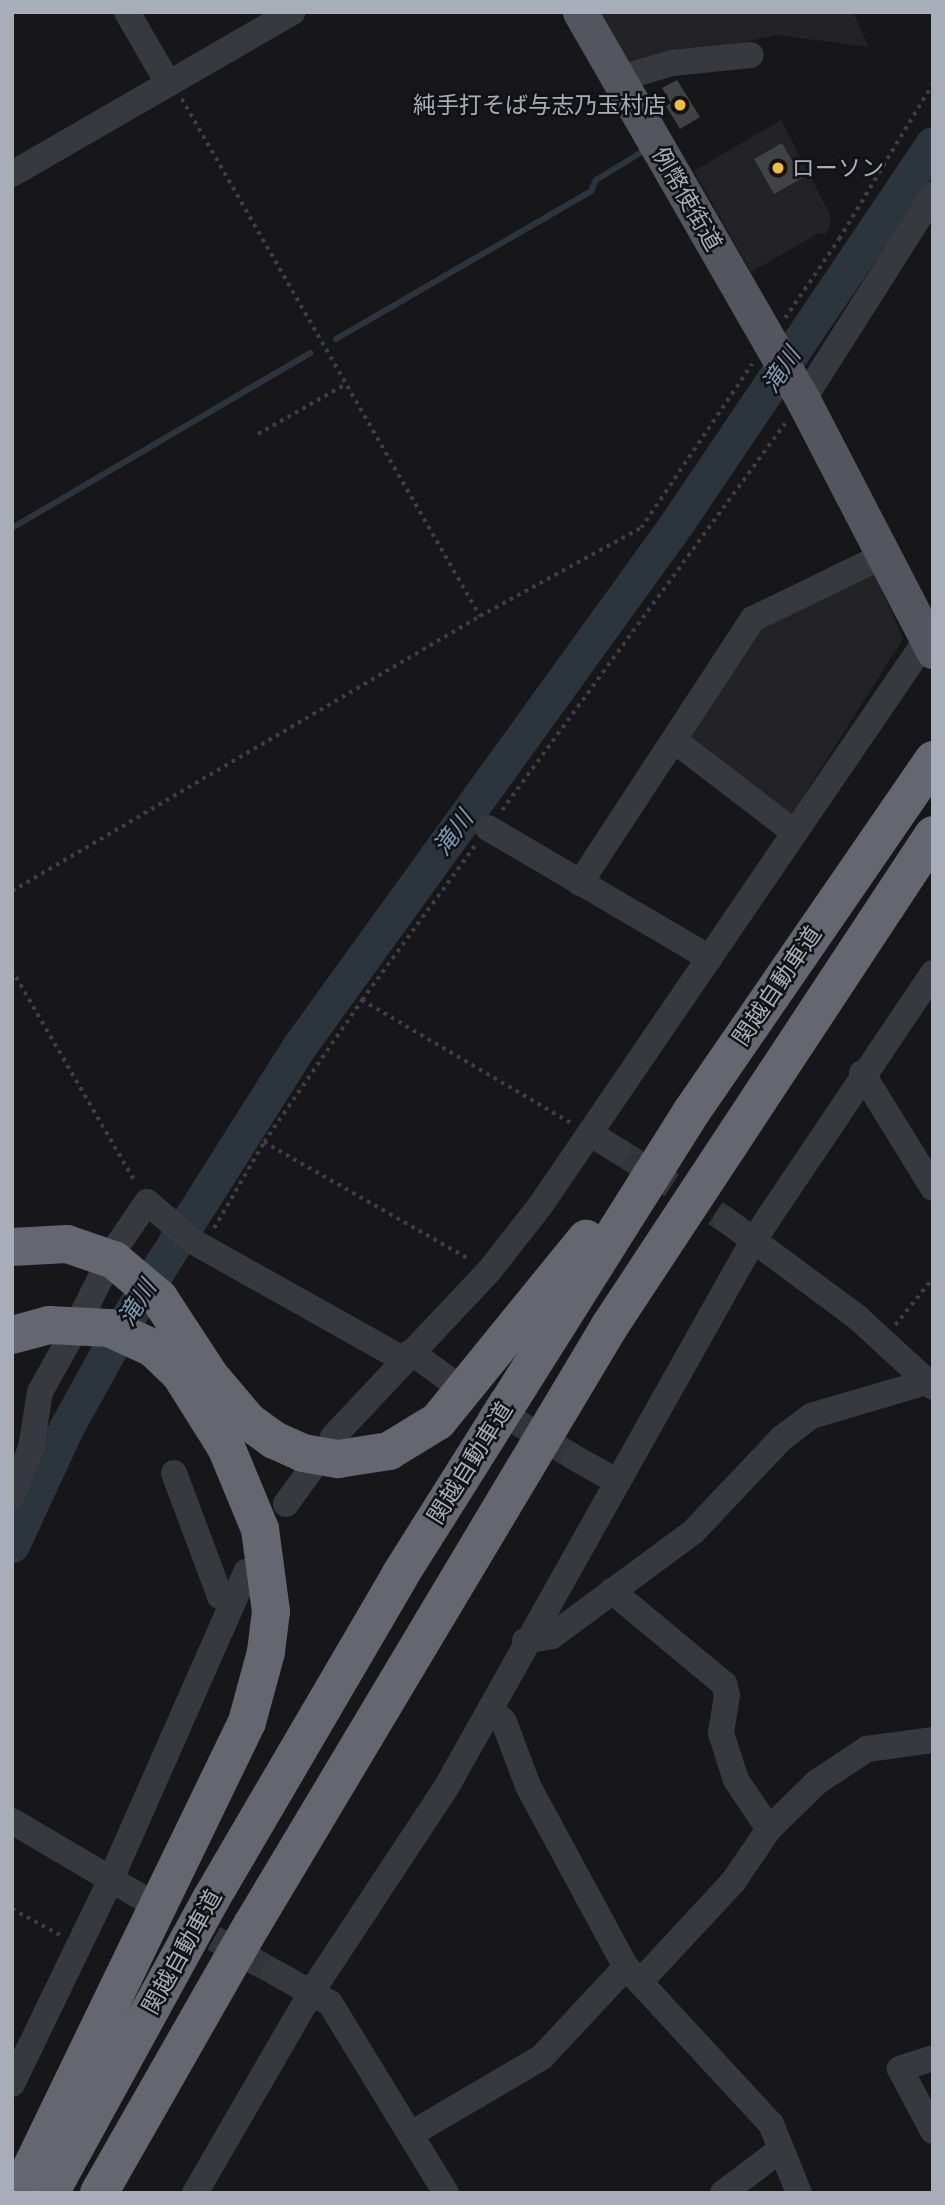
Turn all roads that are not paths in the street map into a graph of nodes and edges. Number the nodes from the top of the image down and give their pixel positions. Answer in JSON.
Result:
{"nodes":[{"id":1,"x":127,"y":12,"type":"edge"},
{"id":2,"x":293,"y":12,"type":"edge"},
{"id":3,"x":580,"y":12,"type":"edge"},
{"id":4,"x":751,"y":55,"type":"dead end"},
{"id":5,"x":618,"y":79,"type":"junction"},
{"id":6,"x":169,"y":83,"type":"junction"},
{"id":7,"x":12,"y":174,"type":"edge"},
{"id":8,"x":933,"y":195,"type":"edge"},
{"id":9,"x":800,"y":395,"type":"junction"},
{"id":10,"x":885,"y":555,"type":"junction"},
{"id":11,"x":930,"y":640,"type":"edge"},
{"id":12,"x":674,"y":740,"type":"junction"},
{"id":13,"x":933,"y":760,"type":"edge"},
{"id":14,"x":488,"y":828,"type":"dead end"},
{"id":15,"x":794,"y":832,"type":"junction"},
{"id":16,"x":933,"y":835,"type":"edge"},
{"id":17,"x":580,"y":883,"type":"junction"},
{"id":18,"x":709,"y":958,"type":"junction"},
{"id":19,"x":933,"y":973,"type":"edge"},
{"id":20,"x":862,"y":1073,"type":"junction"},
{"id":21,"x":692,"y":1111,"type":"junction"},
{"id":22,"x":591,"y":1134,"type":"junction"},
{"id":23,"x":617,"y":1150,"type":"tunnel mouth"},
{"id":24,"x":933,"y":1188,"type":"edge"},
{"id":25,"x":726,"y":1220,"type":"tunnel mouth"},
{"id":26,"x":753,"y":1241,"type":"junction"},
{"id":27,"x":12,"y":1247,"type":"edge"},
{"id":28,"x":111,"y":1260,"type":"junction"},
{"id":29,"x":79,"y":1324,"type":"junction"},
{"id":30,"x":12,"y":1335,"type":"edge"},
{"id":31,"x":408,"y":1356,"type":"junction"},
{"id":32,"x":452,"y":1382,"type":"tunnel mouth"},
{"id":33,"x":932,"y":1383,"type":"edge"},
{"id":34,"x":333,"y":1437,"type":"dead end"},
{"id":35,"x":575,"y":1458,"type":"tunnel mouth"},
{"id":36,"x":310,"y":1471,"type":"dead end"},
{"id":37,"x":174,"y":1474,"type":"dead end"},
{"id":38,"x":618,"y":1482,"type":"junction"},
{"id":39,"x":12,"y":1495,"type":"edge"},
{"id":40,"x":286,"y":1503,"type":"dead end"},
{"id":41,"x":246,"y":1572,"type":"dead end"},
{"id":42,"x":612,"y":1591,"type":"junction"},
{"id":43,"x":230,"y":1602,"type":"junction"},
{"id":44,"x":525,"y":1641,"type":"junction"},
{"id":45,"x":491,"y":1709,"type":"junction"},
{"id":46,"x":933,"y":1740,"type":"edge"},
{"id":47,"x":12,"y":1821,"type":"edge"},
{"id":48,"x":769,"y":1829,"type":"junction"},
{"id":49,"x":110,"y":1881,"type":"junction"},
{"id":50,"x":146,"y":1900,"type":"tunnel mouth"},
{"id":51,"x":274,"y":1972,"type":"tunnel mouth"},
{"id":52,"x":633,"y":1974,"type":"junction"},
{"id":53,"x":312,"y":1991,"type":"junction"},
{"id":54,"x":933,"y":2058,"type":"edge"},
{"id":55,"x":12,"y":2084,"type":"edge"},
{"id":56,"x":933,"y":2131,"type":"edge"},
{"id":57,"x":411,"y":2134,"type":"junction"},
{"id":58,"x":779,"y":2151,"type":"junction"},
{"id":59,"x":196,"y":2192,"type":"edge"},
{"id":60,"x":19,"y":2193,"type":"edge"},
{"id":61,"x":50,"y":2193,"type":"edge"},
{"id":62,"x":99,"y":2193,"type":"edge"},
{"id":63,"x":446,"y":2193,"type":"edge"},
{"id":64,"x":723,"y":2193,"type":"edge"},
{"id":65,"x":799,"y":2193,"type":"edge"}],
"edges":[{"from":1,"to":6,"type":"street"},
{"from":2,"to":6,"type":"street"},
{"from":3,"to":5,"type":"main road","name":"例幣使街道"},
{"from":4,"to":5,"type":"street"},
{"from":5,"to":9,"type":"main road","name":"例幣使街道"},
{"from":6,"to":7,"type":"street"},
{"from":8,"to":9,"type":"street"},
{"from":9,"to":10,"type":"main road"},
{"from":10,"to":11,"type":"main road"},
{"from":10,"to":12,"type":"street"},
{"from":11,"to":15,"type":"street"},
{"from":12,"to":15,"type":"street"},
{"from":12,"to":17,"type":"street"},
{"from":13,"to":21,"type":"highway","name":"関越自動車道"},
{"from":14,"to":17,"type":"street"},
{"from":15,"to":18,"type":"street"},
{"from":16,"to":62,"type":"highway","name":"関越自動車道"},
{"from":17,"to":18,"type":"street"},
{"from":18,"to":22,"type":"street"},
{"from":19,"to":20,"type":"street"},
{"from":20,"to":24,"type":"street"},
{"from":20,"to":26,"type":"street"},
{"from":21,"to":28,"type":"highway"},
{"from":21,"to":61,"type":"highway","name":"関越自動車道"},
{"from":22,"to":23,"type":"street"},
{"from":22,"to":31,"type":"street"},
{"from":25,"to":26,"type":"street"},
{"from":26,"to":33,"type":"street"},
{"from":26,"to":38,"type":"street"},
{"from":27,"to":28,"type":"highway"},
{"from":28,"to":29,"type":"street"},
{"from":28,"to":31,"type":"street"},
{"from":29,"to":30,"type":"highway"},
{"from":29,"to":39,"type":"street"},
{"from":29,"to":60,"type":"highway"},
{"from":31,"to":32,"type":"street"},
{"from":31,"to":34,"type":"street"},
{"from":33,"to":42,"type":"street"},
{"from":35,"to":38,"type":"street"},
{"from":36,"to":40,"type":"street"},
{"from":37,"to":43,"type":"street"},
{"from":38,"to":44,"type":"street"},
{"from":41,"to":43,"type":"street"},
{"from":42,"to":44,"type":"street"},
{"from":42,"to":48,"type":"street"},
{"from":43,"to":49,"type":"street"},
{"from":44,"to":45,"type":"street"},
{"from":45,"to":52,"type":"street"},
{"from":45,"to":53,"type":"street"},
{"from":46,"to":48,"type":"street"},
{"from":47,"to":49,"type":"street"},
{"from":48,"to":52,"type":"street"},
{"from":49,"to":50,"type":"street"},
{"from":49,"to":55,"type":"street"},
{"from":51,"to":53,"type":"street"},
{"from":52,"to":57,"type":"street"},
{"from":52,"to":58,"type":"street"},
{"from":53,"to":57,"type":"street"},
{"from":53,"to":59,"type":"street"},
{"from":54,"to":56,"type":"street"},
{"from":57,"to":63,"type":"street"},
{"from":58,"to":64,"type":"street"},
{"from":58,"to":65,"type":"street"}]}
